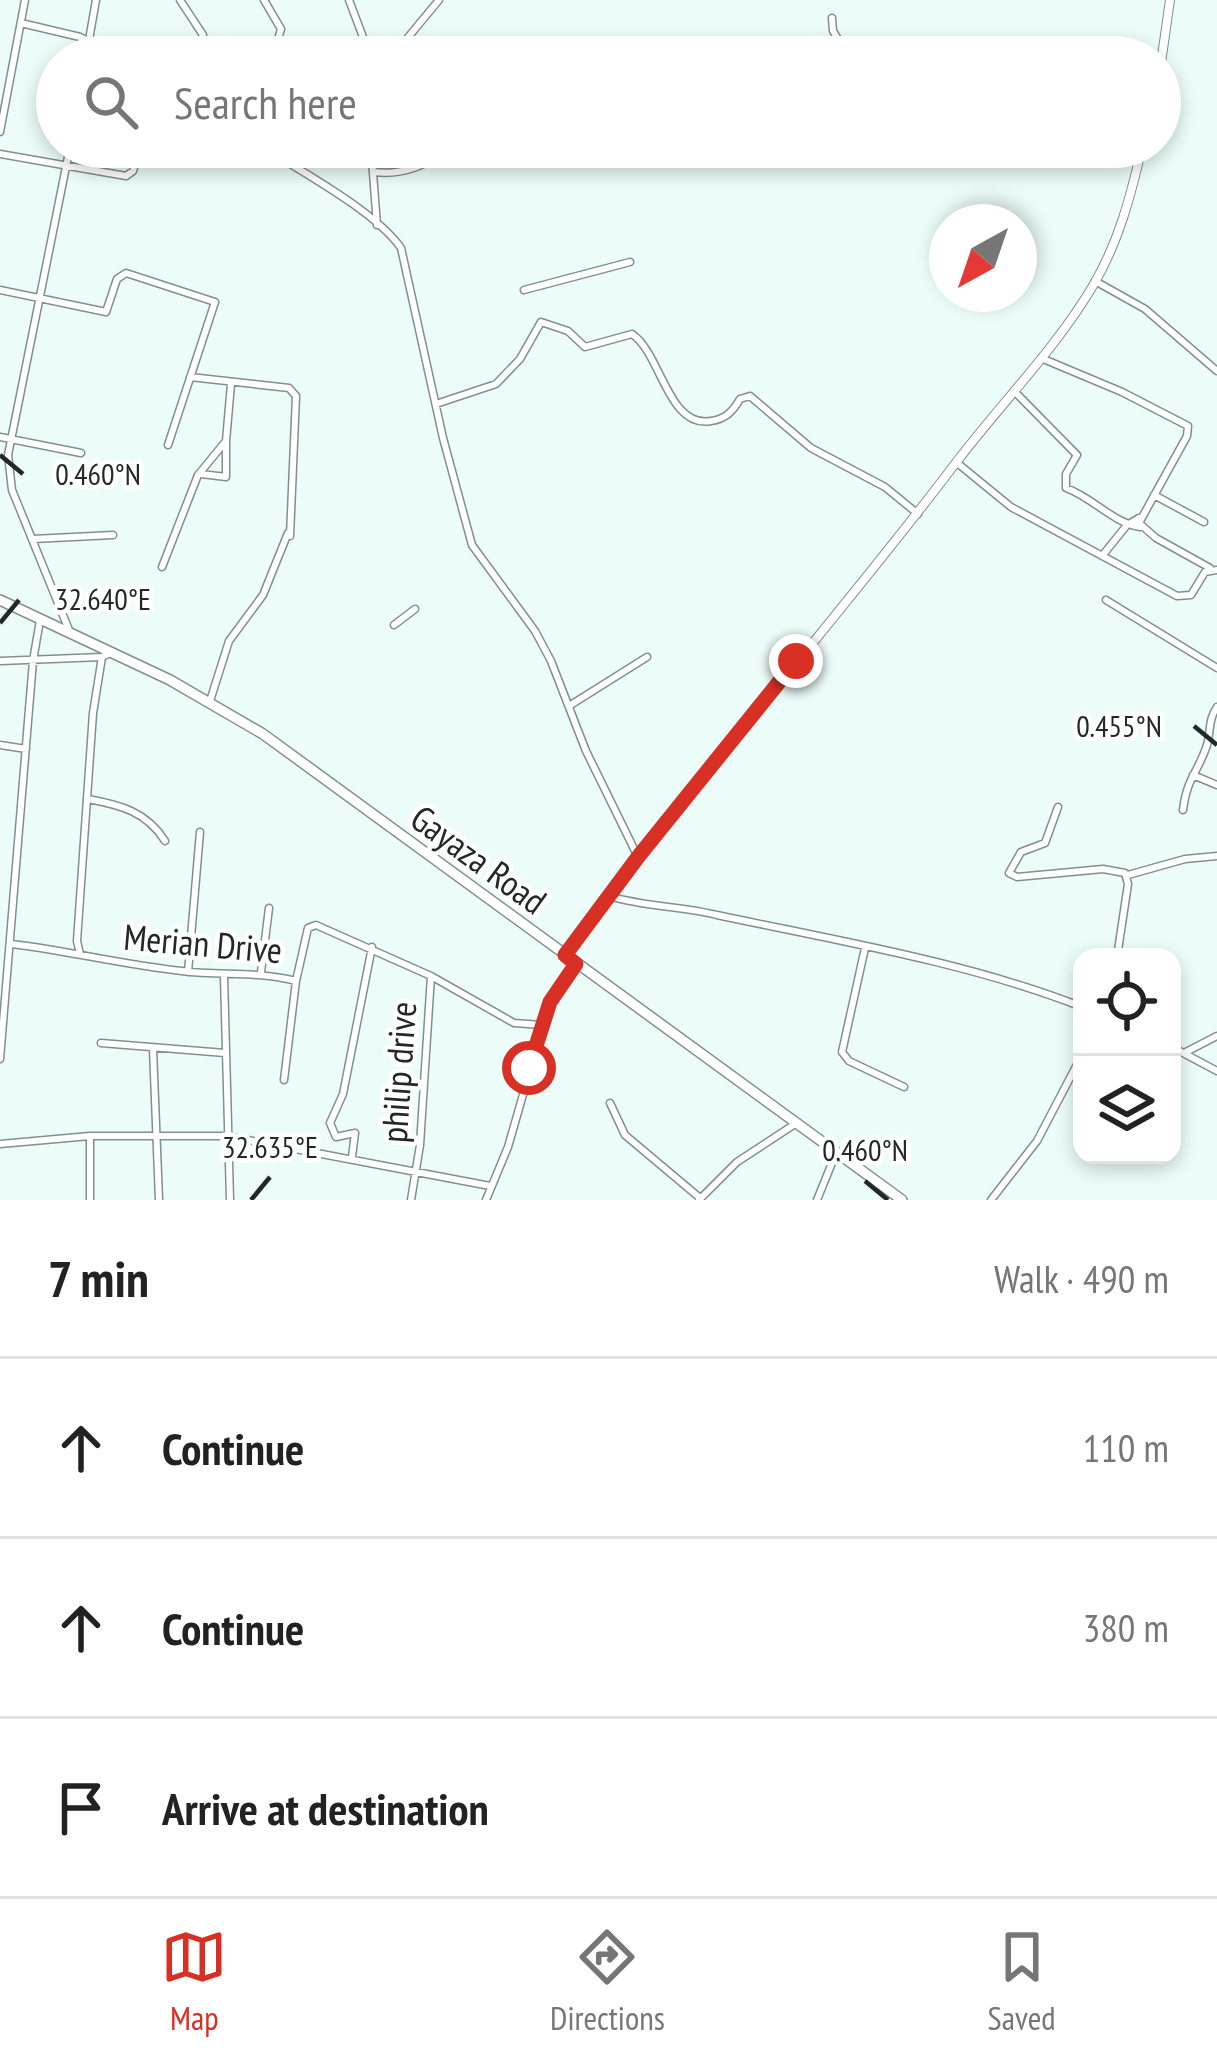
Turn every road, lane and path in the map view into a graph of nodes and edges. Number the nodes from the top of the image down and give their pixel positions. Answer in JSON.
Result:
{"nodes":[{"id":1,"x":25,"y":0,"type":"edge"},
{"id":2,"x":96,"y":0,"type":"edge"},
{"id":3,"x":180,"y":0,"type":"edge"},
{"id":4,"x":264,"y":0,"type":"edge"},
{"id":5,"x":349,"y":0,"type":"edge"},
{"id":6,"x":439,"y":0,"type":"edge"},
{"id":7,"x":1170,"y":0,"type":"edge"},
{"id":8,"x":832,"y":18,"type":"dead end"},
{"id":9,"x":21,"y":23,"type":"junction"},
{"id":10,"x":73,"y":36,"type":"edge"},
{"id":11,"x":90,"y":36,"type":"edge"},
{"id":12,"x":203,"y":36,"type":"edge"},
{"id":13,"x":279,"y":36,"type":"edge"},
{"id":14,"x":362,"y":36,"type":"edge"},
{"id":15,"x":408,"y":36,"type":"edge"},
{"id":16,"x":836,"y":36,"type":"edge"},
{"id":17,"x":1165,"y":36,"type":"edge"},
{"id":18,"x":0,"y":131,"type":"edge"},
{"id":19,"x":0,"y":154,"type":"edge"},
{"id":20,"x":36,"y":161,"type":"edge"},
{"id":21,"x":66,"y":168,"type":"edge"},
{"id":22,"x":78,"y":168,"type":"edge"},
{"id":23,"x":134,"y":168,"type":"edge"},
{"id":24,"x":294,"y":168,"type":"edge"},
{"id":25,"x":374,"y":168,"type":"edge"},
{"id":26,"x":418,"y":168,"type":"edge"},
{"id":27,"x":1137,"y":168,"type":"edge"},
{"id":28,"x":374,"y":172,"type":"junction"},
{"id":29,"x":377,"y":225,"type":"junction"},
{"id":30,"x":630,"y":262,"type":"dead end"},
{"id":31,"x":1095,"y":281,"type":"junction"},
{"id":32,"x":0,"y":290,"type":"edge"},
{"id":33,"x":524,"y":290,"type":"dead end"},
{"id":34,"x":41,"y":297,"type":"junction"},
{"id":35,"x":1041,"y":358,"type":"junction"},
{"id":36,"x":1217,"y":370,"type":"edge"},
{"id":37,"x":190,"y":377,"type":"junction"},
{"id":38,"x":231,"y":384,"type":"junction"},
{"id":39,"x":1014,"y":391,"type":"junction"},
{"id":40,"x":436,"y":404,"type":"junction"},
{"id":41,"x":0,"y":437,"type":"edge"},
{"id":42,"x":11,"y":439,"type":"junction"},
{"id":43,"x":226,"y":441,"type":"junction"},
{"id":44,"x":168,"y":445,"type":"dead end"},
{"id":45,"x":81,"y":454,"type":"dead end"},
{"id":46,"x":956,"y":462,"type":"junction"},
{"id":47,"x":198,"y":475,"type":"junction"},
{"id":48,"x":1154,"y":495,"type":"junction"},
{"id":49,"x":919,"y":514,"type":"junction"},
{"id":50,"x":1139,"y":518,"type":"junction"},
{"id":51,"x":1204,"y":522,"type":"dead end"},
{"id":52,"x":1127,"y":526,"type":"junction"},
{"id":53,"x":1144,"y":528,"type":"junction"},
{"id":54,"x":113,"y":535,"type":"dead end"},
{"id":55,"x":32,"y":539,"type":"junction"},
{"id":56,"x":1102,"y":556,"type":"junction"},
{"id":57,"x":162,"y":567,"type":"dead end"},
{"id":58,"x":1214,"y":569,"type":"edge"},
{"id":59,"x":0,"y":600,"type":"edge"},
{"id":60,"x":1106,"y":600,"type":"dead end"},
{"id":61,"x":415,"y":609,"type":"dead end"},
{"id":62,"x":40,"y":618,"type":"junction"},
{"id":63,"x":394,"y":625,"type":"dead end"},
{"id":64,"x":69,"y":630,"type":"junction"},
{"id":65,"x":106,"y":655,"type":"junction"},
{"id":66,"x":647,"y":657,"type":"dead end"},
{"id":67,"x":33,"y":661,"type":"junction"},
{"id":68,"x":0,"y":662,"type":"edge"},
{"id":69,"x":1217,"y":668,"type":"edge"},
{"id":70,"x":210,"y":701,"type":"junction"},
{"id":71,"x":569,"y":706,"type":"junction"},
{"id":72,"x":1217,"y":707,"type":"edge"},
{"id":73,"x":0,"y":745,"type":"edge"},
{"id":74,"x":28,"y":749,"type":"junction"},
{"id":75,"x":1192,"y":774,"type":"junction"},
{"id":76,"x":1217,"y":785,"type":"edge"},
{"id":77,"x":88,"y":799,"type":"junction"},
{"id":78,"x":1058,"y":807,"type":"dead end"},
{"id":79,"x":1183,"y":810,"type":"dead end"},
{"id":80,"x":200,"y":832,"type":"dead end"},
{"id":81,"x":165,"y":841,"type":"dead end"},
{"id":82,"x":1217,"y":856,"type":"edge"},
{"id":83,"x":638,"y":857,"type":"junction"},
{"id":84,"x":1128,"y":875,"type":"junction"},
{"id":85,"x":609,"y":896,"type":"junction"},
{"id":86,"x":268,"y":908,"type":"dead end"},
{"id":87,"x":12,"y":944,"type":"junction"},
{"id":88,"x":372,"y":947,"type":"junction"},
{"id":89,"x":865,"y":948,"type":"junction"},
{"id":90,"x":1118,"y":948,"type":"edge"},
{"id":91,"x":80,"y":954,"type":"junction"},
{"id":92,"x":565,"y":955,"type":"junction"},
{"id":93,"x":576,"y":964,"type":"junction"},
{"id":94,"x":188,"y":972,"type":"junction"},
{"id":95,"x":261,"y":972,"type":"junction"},
{"id":96,"x":224,"y":976,"type":"junction"},
{"id":97,"x":431,"y":976,"type":"junction"},
{"id":98,"x":296,"y":981,"type":"junction"},
{"id":99,"x":1073,"y":1004,"type":"edge"},
{"id":100,"x":2,"y":1009,"type":"edge"},
{"id":101,"x":542,"y":1025,"type":"junction"},
{"id":102,"x":1217,"y":1036,"type":"edge"},
{"id":103,"x":101,"y":1043,"type":"dead end"},
{"id":104,"x":153,"y":1049,"type":"junction"},
{"id":105,"x":225,"y":1052,"type":"junction"},
{"id":106,"x":1181,"y":1052,"type":"edge"},
{"id":107,"x":1184,"y":1053,"type":"junction"},
{"id":108,"x":0,"y":1059,"type":"edge"},
{"id":109,"x":1217,"y":1071,"type":"edge"},
{"id":110,"x":1073,"y":1073,"type":"edge"},
{"id":111,"x":284,"y":1080,"type":"dead end"},
{"id":112,"x":904,"y":1087,"type":"dead end"},
{"id":113,"x":610,"y":1102,"type":"dead end"},
{"id":114,"x":798,"y":1122,"type":"junction"},
{"id":115,"x":157,"y":1135,"type":"junction"},
{"id":116,"x":90,"y":1136,"type":"junction"},
{"id":117,"x":227,"y":1136,"type":"junction"},
{"id":118,"x":0,"y":1144,"type":"edge"},
{"id":119,"x":838,"y":1150,"type":"junction"},
{"id":120,"x":352,"y":1157,"type":"junction"},
{"id":121,"x":418,"y":1171,"type":"junction"},
{"id":122,"x":490,"y":1186,"type":"junction"},
{"id":123,"x":700,"y":1199,"type":"edge"},
{"id":124,"x":90,"y":1200,"type":"edge"},
{"id":125,"x":159,"y":1200,"type":"edge"},
{"id":126,"x":230,"y":1200,"type":"edge"},
{"id":127,"x":412,"y":1200,"type":"edge"},
{"id":128,"x":486,"y":1200,"type":"edge"},
{"id":129,"x":817,"y":1200,"type":"edge"},
{"id":130,"x":902,"y":1200,"type":"edge"},
{"id":131,"x":992,"y":1200,"type":"edge"}],
"edges":[{"from":1,"to":9,"type":"street"},
{"from":2,"to":11,"type":"street"},
{"from":3,"to":12,"type":"street"},
{"from":4,"to":13,"type":"street"},
{"from":5,"to":14,"type":"street"},
{"from":6,"to":15,"type":"street"},
{"from":7,"to":17,"type":"street"},
{"from":8,"to":16,"type":"street"},
{"from":9,"to":10,"type":"street"},
{"from":9,"to":18,"type":"street"},
{"from":19,"to":20,"type":"street"},
{"from":21,"to":34,"type":"street"},
{"from":22,"to":23,"type":"street"},
{"from":24,"to":29,"type":"street"},
{"from":25,"to":28,"type":"street"},
{"from":26,"to":28,"type":"street"},
{"from":27,"to":31,"type":"street"},
{"from":28,"to":29,"type":"street"},
{"from":29,"to":40,"type":"street"},
{"from":30,"to":33,"type":"street"},
{"from":31,"to":35,"type":"street"},
{"from":31,"to":36,"type":"street"},
{"from":32,"to":34,"type":"street"},
{"from":34,"to":37,"type":"street"},
{"from":34,"to":42,"type":"street"},
{"from":35,"to":39,"type":"street"},
{"from":35,"to":48,"type":"street"},
{"from":37,"to":38,"type":"street"},
{"from":37,"to":44,"type":"street"},
{"from":38,"to":43,"type":"street"},
{"from":38,"to":70,"type":"street"},
{"from":39,"to":46,"type":"street"},
{"from":39,"to":52,"type":"street"},
{"from":40,"to":49,"type":"street"},
{"from":40,"to":71,"type":"street"},
{"from":41,"to":42,"type":"street"},
{"from":42,"to":45,"type":"street"},
{"from":42,"to":55,"type":"street"},
{"from":43,"to":47,"type":"street"},
{"from":43,"to":47,"type":"street"},
{"from":46,"to":49,"type":"street"},
{"from":46,"to":56,"type":"street"},
{"from":47,"to":57,"type":"street"},
{"from":48,"to":50,"type":"street"},
{"from":48,"to":51,"type":"street"},
{"from":49,"to":83,"type":"street"},
{"from":50,"to":52,"type":"street"},
{"from":50,"to":53,"type":"street"},
{"from":52,"to":53,"type":"street"},
{"from":52,"to":56,"type":"street"},
{"from":53,"to":58,"type":"street"},
{"from":54,"to":55,"type":"street"},
{"from":55,"to":64,"type":"street"},
{"from":56,"to":58,"type":"street"},
{"from":59,"to":62,"type":"main road","name":"Gayaza Road"},
{"from":60,"to":69,"type":"street"},
{"from":61,"to":63,"type":"street"},
{"from":62,"to":64,"type":"main road","name":"Gayaza Road"},
{"from":62,"to":67,"type":"street"},
{"from":64,"to":65,"type":"main road","name":"Gayaza Road"},
{"from":65,"to":67,"type":"street"},
{"from":65,"to":70,"type":"main road","name":"Gayaza Road"},
{"from":65,"to":77,"type":"street"},
{"from":66,"to":71,"type":"street"},
{"from":67,"to":68,"type":"street"},
{"from":67,"to":74,"type":"street"},
{"from":70,"to":92,"type":"main road","name":"Gayaza Road"},
{"from":71,"to":83,"type":"street"},
{"from":72,"to":75,"type":"street"},
{"from":73,"to":74,"type":"street"},
{"from":74,"to":87,"type":"street"},
{"from":75,"to":76,"type":"street"},
{"from":75,"to":79,"type":"street"},
{"from":77,"to":81,"type":"street"},
{"from":77,"to":91,"type":"street"},
{"from":78,"to":84,"type":"street"},
{"from":80,"to":94,"type":"street"},
{"from":82,"to":84,"type":"street"},
{"from":83,"to":85,"type":"street"},
{"from":84,"to":90,"type":"street"},
{"from":85,"to":89,"type":"street"},
{"from":85,"to":92,"type":"street"},
{"from":86,"to":95,"type":"street"},
{"from":87,"to":91,"type":"street","name":"Merian Drive"},
{"from":87,"to":100,"type":"street"},
{"from":88,"to":97,"type":"street","name":"Merian Drive"},
{"from":88,"to":98,"type":"street","name":"Merian Drive"},
{"from":88,"to":120,"type":"street"},
{"from":89,"to":99,"type":"street"},
{"from":89,"to":112,"type":"street"},
{"from":91,"to":94,"type":"street","name":"Merian Drive"},
{"from":92,"to":93,"type":"main road","name":"Gayaza Road"},
{"from":93,"to":101,"type":"street"},
{"from":93,"to":114,"type":"main road","name":"Gayaza Road"},
{"from":94,"to":96,"type":"street","name":"Merian Drive"},
{"from":95,"to":96,"type":"street","name":"Merian Drive"},
{"from":95,"to":98,"type":"street","name":"Merian Drive"},
{"from":96,"to":105,"type":"street"},
{"from":97,"to":101,"type":"street","name":"Merian Drive"},
{"from":97,"to":121,"type":"street","name":"philip drive"},
{"from":98,"to":111,"type":"street"},
{"from":100,"to":108,"type":"street"},
{"from":101,"to":122,"type":"street"},
{"from":102,"to":107,"type":"street"},
{"from":103,"to":104,"type":"street"},
{"from":104,"to":105,"type":"street"},
{"from":104,"to":115,"type":"street"},
{"from":105,"to":117,"type":"street"},
{"from":106,"to":107,"type":"street"},
{"from":107,"to":109,"type":"street"},
{"from":110,"to":131,"type":"street"},
{"from":113,"to":123,"type":"street"},
{"from":114,"to":119,"type":"main road","name":"Gayaza Road"},
{"from":114,"to":123,"type":"street"},
{"from":115,"to":116,"type":"street"},
{"from":115,"to":117,"type":"street"},
{"from":115,"to":125,"type":"street"},
{"from":116,"to":118,"type":"street"},
{"from":116,"to":124,"type":"street"},
{"from":117,"to":120,"type":"street"},
{"from":117,"to":126,"type":"street"},
{"from":119,"to":129,"type":"street"},
{"from":119,"to":130,"type":"main road","name":"Gayaza Road"},
{"from":120,"to":121,"type":"street"},
{"from":121,"to":122,"type":"street"},
{"from":121,"to":127,"type":"street","name":"philip drive"},
{"from":122,"to":128,"type":"street"}]}
